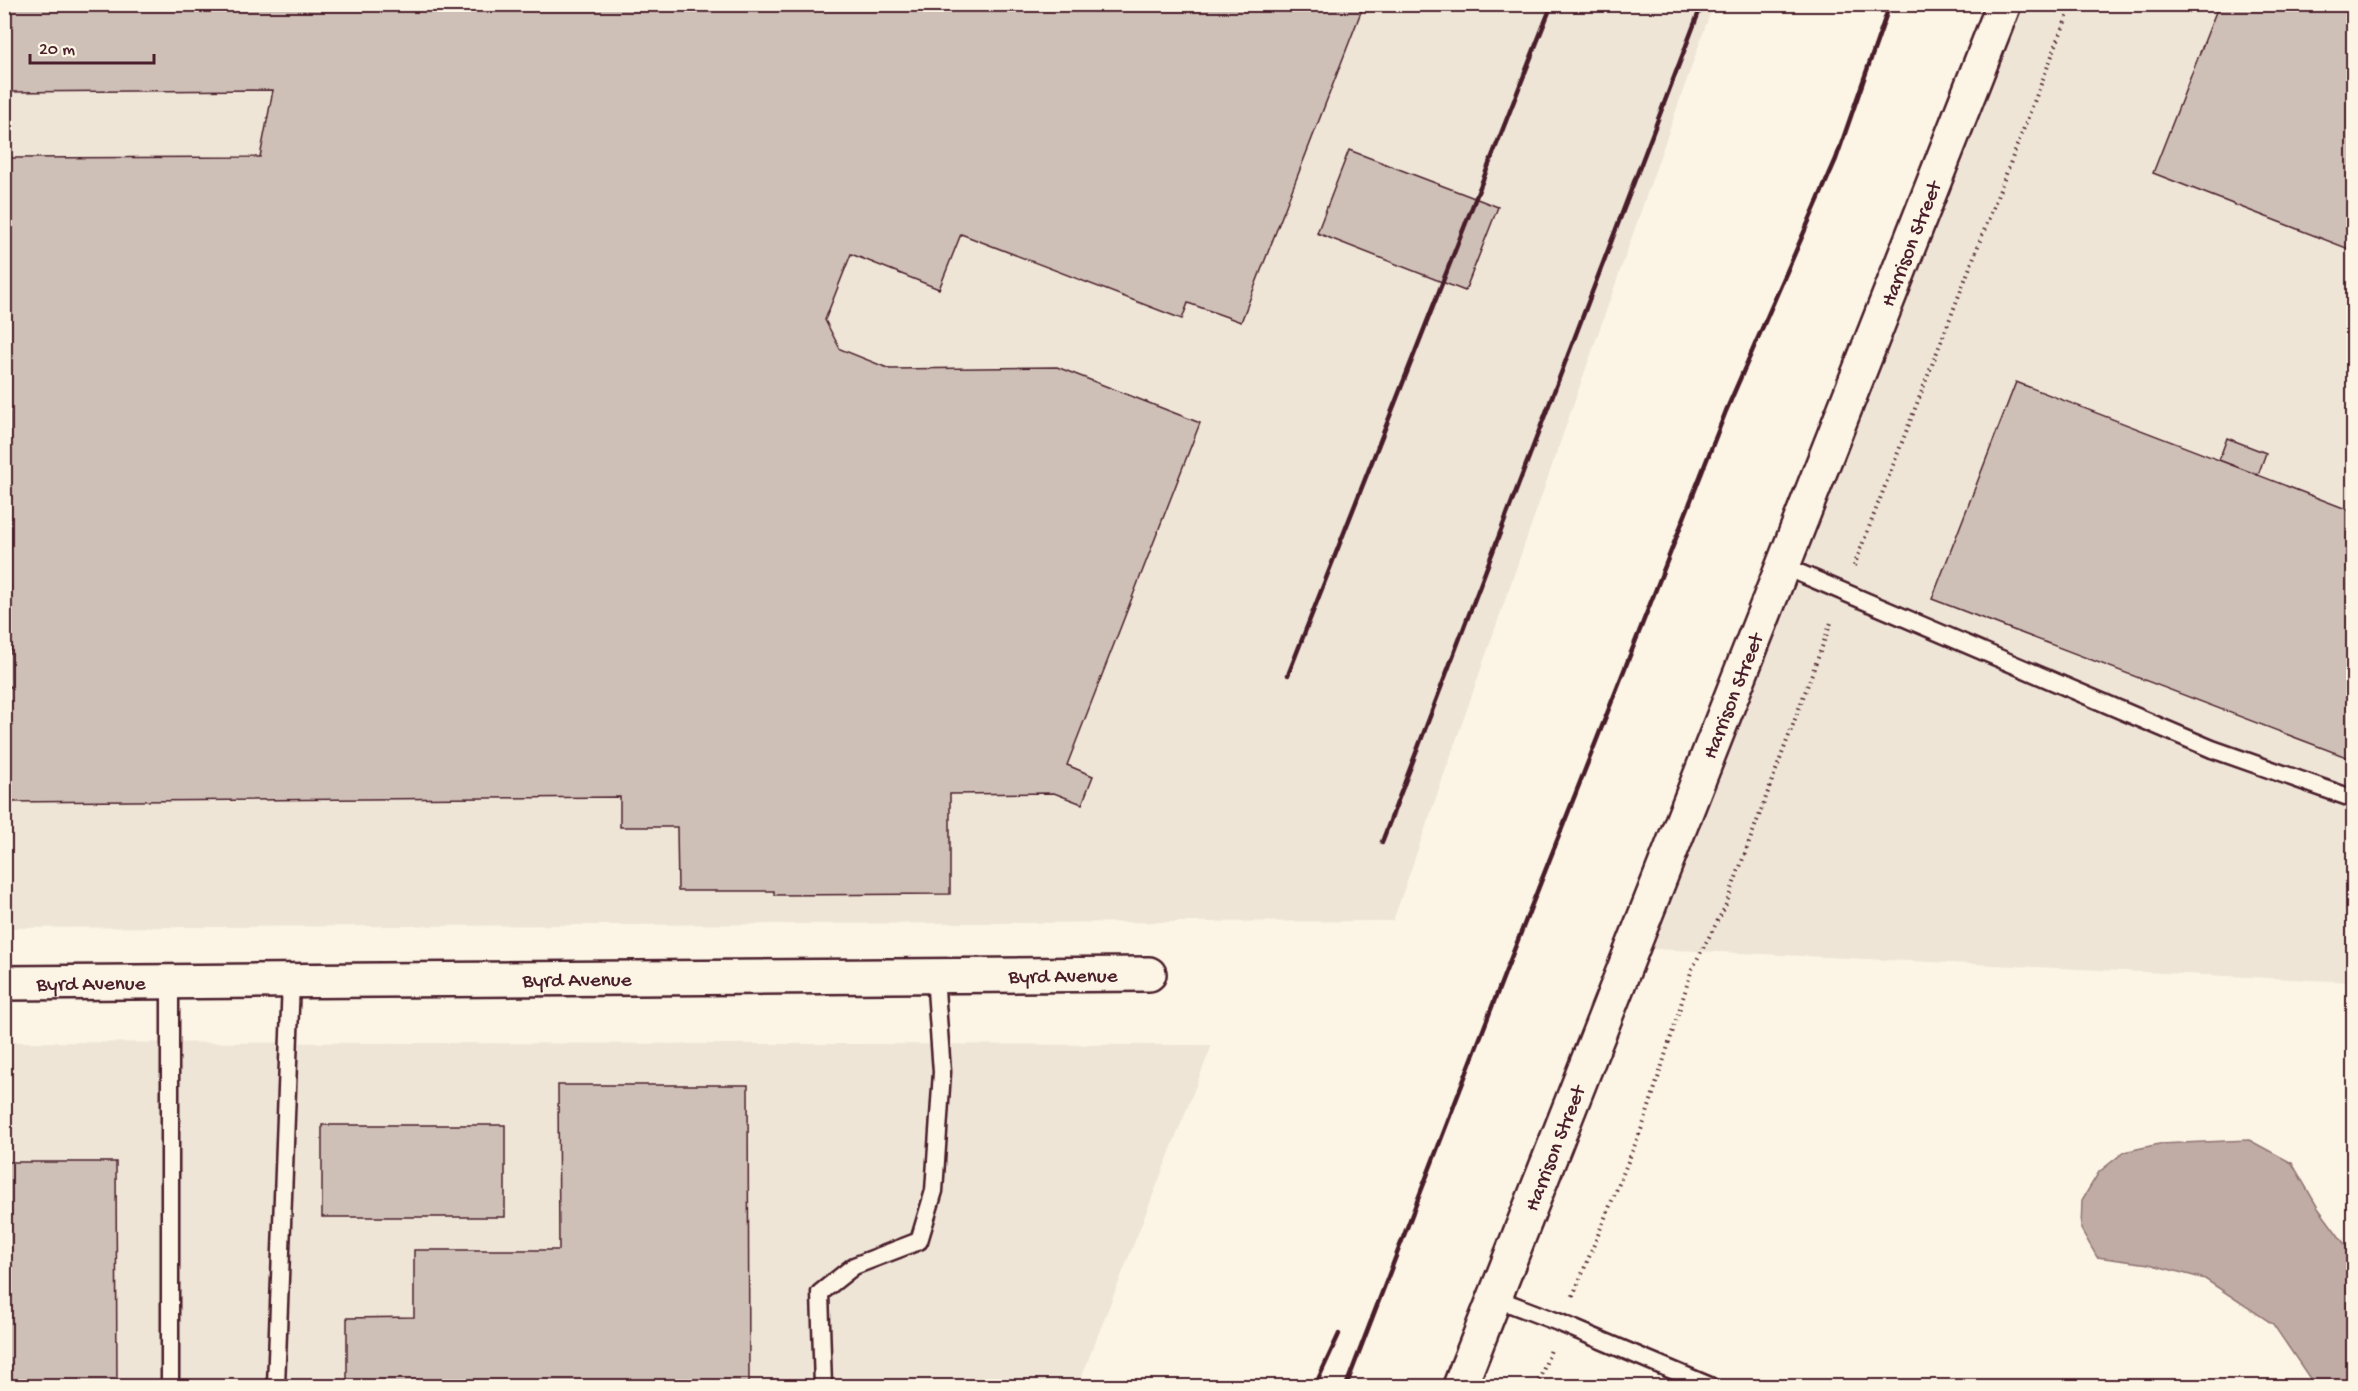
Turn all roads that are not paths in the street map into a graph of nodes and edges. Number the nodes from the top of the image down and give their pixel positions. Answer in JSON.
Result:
{"nodes":[{"id":1,"x":2004,"y":4,"type":"edge"},
{"id":2,"x":1783,"y":566,"type":"junction"},
{"id":3,"x":2354,"y":799,"type":"edge"},
{"id":4,"x":1149,"y":974,"type":"dead end"},
{"id":5,"x":935,"y":976,"type":"junction"},
{"id":6,"x":170,"y":981,"type":"junction"},
{"id":7,"x":291,"y":981,"type":"junction"},
{"id":8,"x":4,"y":983,"type":"edge"},
{"id":9,"x":1495,"y":1298,"type":"junction"},
{"id":10,"x":170,"y":1386,"type":"edge"},
{"id":11,"x":276,"y":1386,"type":"edge"},
{"id":12,"x":823,"y":1386,"type":"edge"},
{"id":13,"x":1460,"y":1386,"type":"edge"},
{"id":14,"x":1710,"y":1386,"type":"edge"}],
"edges":[{"from":1,"to":2,"type":"main road","name":"Harrison Street"},
{"from":2,"to":3,"type":"lane"},
{"from":2,"to":9,"type":"main road","name":"Harrison Street"},
{"from":4,"to":5,"type":"main road","name":"Byrd Avenue"},
{"from":5,"to":7,"type":"main road","name":"Byrd Avenue"},
{"from":5,"to":12,"type":"lane"},
{"from":6,"to":7,"type":"main road","name":"Byrd Avenue"},
{"from":6,"to":8,"type":"main road","name":"Byrd Avenue"},
{"from":6,"to":10,"type":"lane"},
{"from":7,"to":11,"type":"lane"},
{"from":9,"to":13,"type":"main road","name":"Harrison Street"},
{"from":9,"to":14,"type":"lane"}]}
